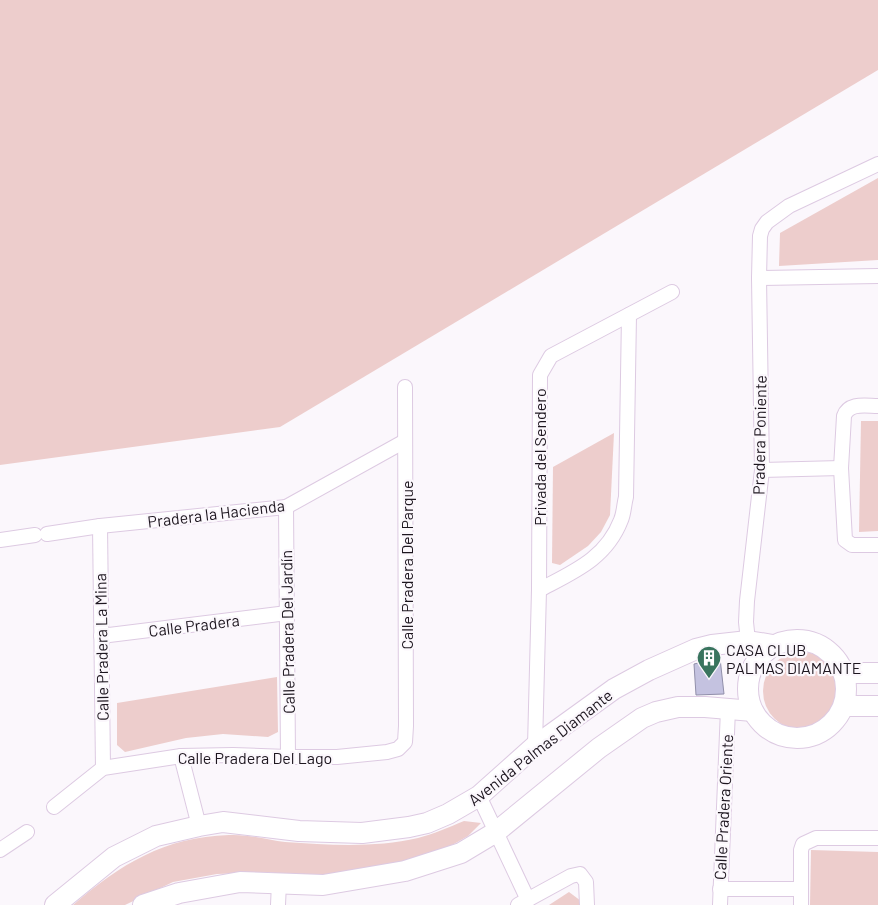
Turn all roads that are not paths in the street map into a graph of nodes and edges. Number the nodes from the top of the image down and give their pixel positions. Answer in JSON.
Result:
{"nodes":[{"id":1,"x":878,"y":164,"type":"edge"},
{"id":2,"x":878,"y":276,"type":"edge"},
{"id":3,"x":759,"y":278,"type":"junction"},
{"id":4,"x":672,"y":292,"type":"dead end"},
{"id":5,"x":630,"y":315,"type":"junction"},
{"id":6,"x":405,"y":387,"type":"dead end"},
{"id":7,"x":878,"y":406,"type":"edge"},
{"id":8,"x":405,"y":441,"type":"junction"},
{"id":9,"x":841,"y":468,"type":"junction"},
{"id":10,"x":762,"y":470,"type":"junction"},
{"id":11,"x":286,"y":508,"type":"junction"},
{"id":12,"x":100,"y":526,"type":"junction"},
{"id":13,"x":0,"y":540,"type":"edge"},
{"id":14,"x":878,"y":545,"type":"edge"},
{"id":15,"x":539,"y":590,"type":"junction"},
{"id":16,"x":286,"y":614,"type":"junction"},
{"id":17,"x":101,"y":636,"type":"junction"},
{"id":18,"x":748,"y":642,"type":"junction"},
{"id":19,"x":773,"y":645,"type":"junction"},
{"id":20,"x":844,"y":673,"type":"junction"},
{"id":21,"x":878,"y":673,"type":"edge"},
{"id":22,"x":844,"y":706,"type":"junction"},
{"id":23,"x":878,"y":706,"type":"edge"},
{"id":24,"x":728,"y":709,"type":"junction"},
{"id":25,"x":753,"y":711,"type":"junction"},
{"id":26,"x":405,"y":742,"type":"joint"},
{"id":27,"x":535,"y":746,"type":"junction"},
{"id":28,"x":181,"y":756,"type":"junction"},
{"id":29,"x":288,"y":758,"type":"junction"},
{"id":30,"x":103,"y":768,"type":"junction"},
{"id":31,"x":479,"y":796,"type":"junction"},
{"id":32,"x":54,"y":807,"type":"dead end"},
{"id":33,"x":200,"y":826,"type":"junction"},
{"id":34,"x":27,"y":832,"type":"dead end"},
{"id":35,"x":496,"y":832,"type":"junction"},
{"id":36,"x":878,"y":838,"type":"edge"},
{"id":37,"x":0,"y":850,"type":"edge"},
{"id":38,"x":279,"y":883,"type":"junction"},
{"id":39,"x":720,"y":889,"type":"junction"},
{"id":40,"x":801,"y":889,"type":"junction"},
{"id":41,"x":523,"y":902,"type":"edge"},
{"id":42,"x":55,"y":905,"type":"edge"},
{"id":43,"x":143,"y":905,"type":"edge"},
{"id":44,"x":278,"y":905,"type":"edge"},
{"id":45,"x":586,"y":905,"type":"edge"},
{"id":46,"x":720,"y":905,"type":"edge"},
{"id":47,"x":801,"y":905,"type":"edge"}],
"edges":[{"from":1,"to":3,"type":"street","name":"Pradera Poniente"},
{"from":2,"to":3,"type":"street"},
{"from":3,"to":10,"type":"street","name":"Pradera Poniente"},
{"from":4,"to":5,"type":"street","name":"Privada del Sendero"},
{"from":5,"to":15,"type":"street"},
{"from":5,"to":15,"type":"street","name":"Privada del Sendero"},
{"from":6,"to":8,"type":"street","name":"Calle Pradera Del Parque"},
{"from":7,"to":9,"type":"street"},
{"from":8,"to":11,"type":"street","name":"Pradera la Hacienda"},
{"from":8,"to":26,"type":"street","name":"Calle Pradera Del Parque"},
{"from":9,"to":10,"type":"street"},
{"from":9,"to":14,"type":"street"},
{"from":10,"to":18,"type":"street","name":"Pradera Poniente"},
{"from":11,"to":12,"type":"street","name":"Pradera la Hacienda"},
{"from":11,"to":16,"type":"street","name":"Calle Pradera Del Jardín"},
{"from":12,"to":13,"type":"street","name":"Pradera la Hacienda"},
{"from":12,"to":17,"type":"street","name":"Calle Pradera La Mina"},
{"from":15,"to":27,"type":"street","name":"Privada del Sendero"},
{"from":16,"to":17,"type":"street","name":"Calle Pradera"},
{"from":16,"to":29,"type":"street","name":"Calle Pradera Del Jardín"},
{"from":17,"to":30,"type":"street","name":"Calle Pradera La Mina"},
{"from":18,"to":19,"type":"street","name":"Avenida Palmas Diamante"},
{"from":18,"to":27,"type":"street","name":"Avenida Palmas Diamante"},
{"from":19,"to":20,"type":"street"},
{"from":19,"to":25,"type":"street"},
{"from":20,"to":21,"type":"street"},
{"from":20,"to":22,"type":"street"},
{"from":22,"to":23,"type":"street"},
{"from":22,"to":25,"type":"street"},
{"from":24,"to":25,"type":"street"},
{"from":24,"to":35,"type":"street"},
{"from":24,"to":39,"type":"street","name":"Calle Pradera Oriente"},
{"from":26,"to":29,"type":"street","name":"Calle Pradera Del Lago"},
{"from":27,"to":31,"type":"street","name":"Avenida Palmas Diamante"},
{"from":28,"to":29,"type":"street","name":"Calle Pradera Del Lago"},
{"from":28,"to":30,"type":"street","name":"Calle Pradera Del Lago"},
{"from":28,"to":33,"type":"street"},
{"from":30,"to":32,"type":"street"},
{"from":31,"to":33,"type":"street","name":"Avenida Palmas Diamante"},
{"from":31,"to":35,"type":"street"},
{"from":33,"to":42,"type":"street","name":"Avenida Palmas Diamante"},
{"from":34,"to":37,"type":"street"},
{"from":35,"to":38,"type":"street"},
{"from":35,"to":41,"type":"street"},
{"from":36,"to":40,"type":"street"},
{"from":38,"to":43,"type":"street"},
{"from":38,"to":44,"type":"street"},
{"from":39,"to":40,"type":"street"},
{"from":39,"to":46,"type":"street","name":"Calle Pradera Oriente"},
{"from":40,"to":47,"type":"street"},
{"from":41,"to":45,"type":"street"}]}
